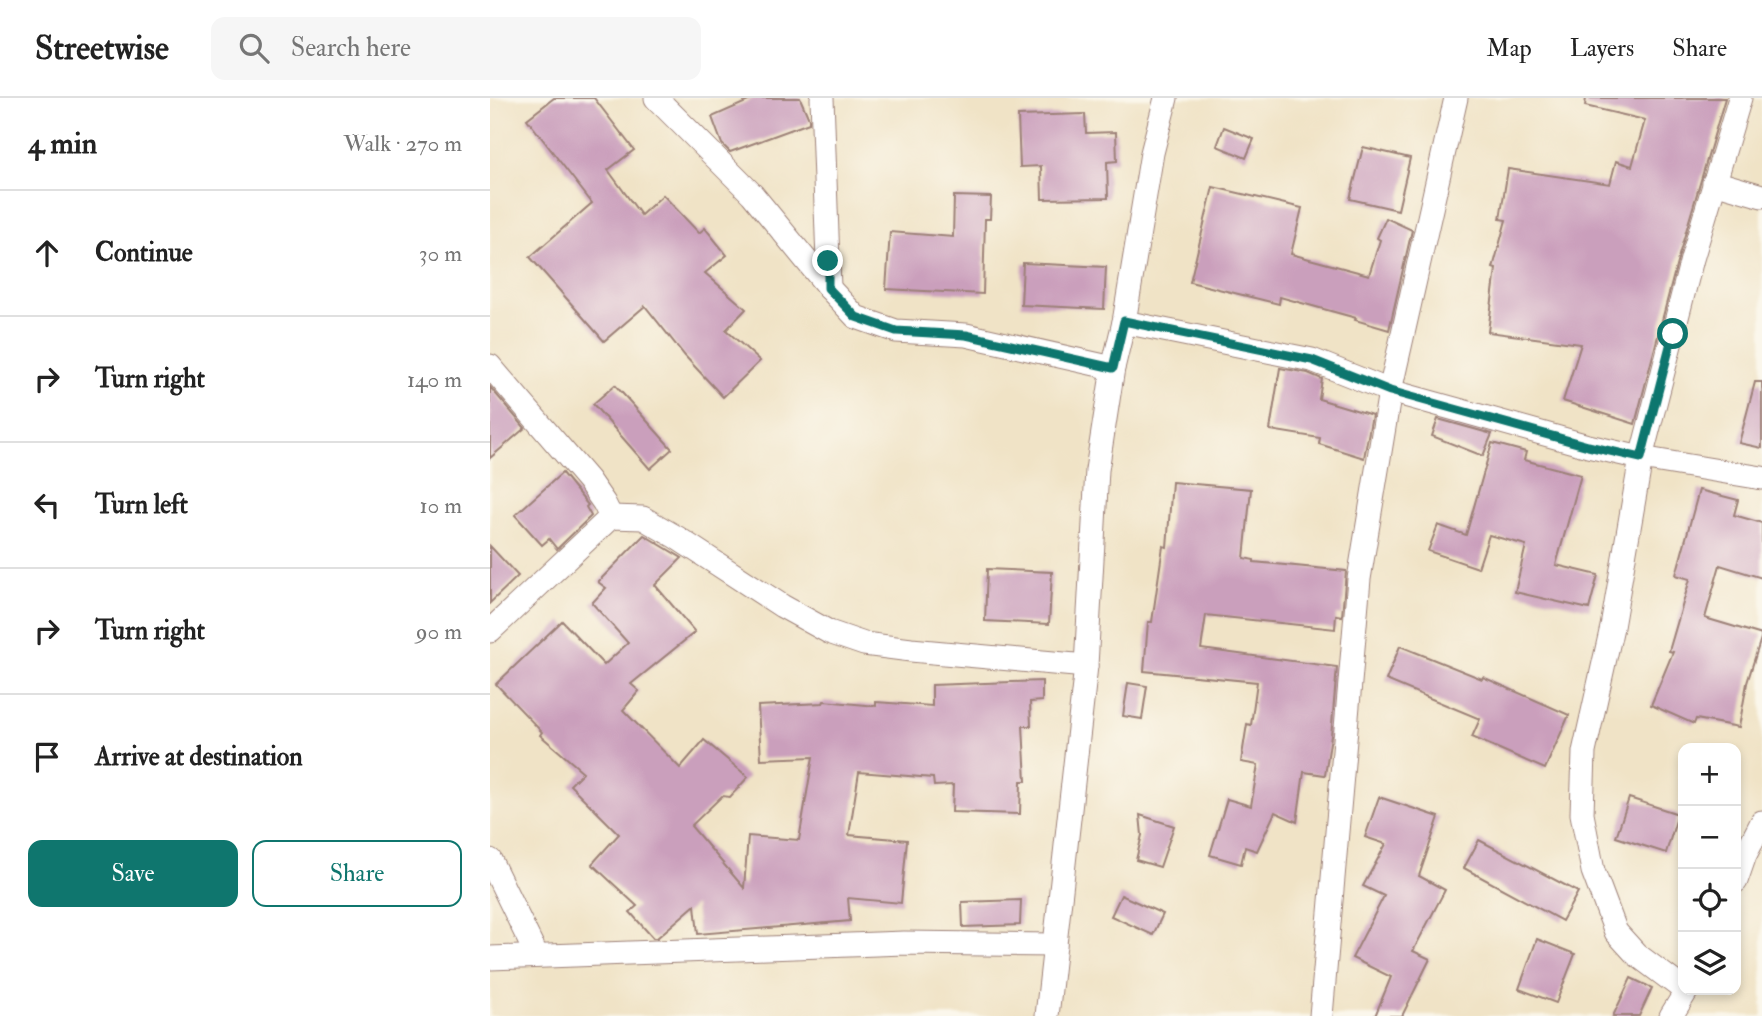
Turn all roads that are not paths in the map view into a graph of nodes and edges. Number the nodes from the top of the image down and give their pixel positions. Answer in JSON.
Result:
{"nodes":[{"id":1,"x":656,"y":98,"type":"edge"},
{"id":2,"x":822,"y":98,"type":"edge"},
{"id":3,"x":1166,"y":98,"type":"edge"},
{"id":4,"x":1457,"y":98,"type":"edge"},
{"id":5,"x":1740,"y":98,"type":"edge"},
{"id":6,"x":1714,"y":183,"type":"junction"},
{"id":7,"x":1762,"y":196,"type":"edge"},
{"id":8,"x":828,"y":288,"type":"junction"},
{"id":9,"x":1124,"y":321,"type":"junction"},
{"id":10,"x":490,"y":366,"type":"edge"},
{"id":11,"x":1113,"y":368,"type":"junction"},
{"id":12,"x":1390,"y":391,"type":"junction"},
{"id":13,"x":1641,"y":458,"type":"junction"},
{"id":14,"x":1762,"y":478,"type":"edge"},
{"id":15,"x":611,"y":517,"type":"junction"},
{"id":16,"x":490,"y":631,"type":"edge"},
{"id":17,"x":1086,"y":666,"type":"junction"},
{"id":18,"x":1762,"y":822,"type":"edge"},
{"id":19,"x":490,"y":860,"type":"edge"},
{"id":20,"x":1740,"y":869,"type":"edge"},
{"id":21,"x":1055,"y":945,"type":"junction"},
{"id":22,"x":537,"y":956,"type":"junction"},
{"id":23,"x":490,"y":958,"type":"edge"},
{"id":24,"x":1678,"y":985,"type":"edge"},
{"id":25,"x":1682,"y":995,"type":"edge"},
{"id":26,"x":1048,"y":1016,"type":"edge"},
{"id":27,"x":1321,"y":1016,"type":"edge"},
{"id":28,"x":1671,"y":1016,"type":"edge"}],
"edges":[{"from":1,"to":8,"type":"street"},
{"from":2,"to":8,"type":"street"},
{"from":3,"to":9,"type":"street"},
{"from":4,"to":12,"type":"street"},
{"from":5,"to":6,"type":"street"},
{"from":6,"to":7,"type":"street"},
{"from":6,"to":13,"type":"street"},
{"from":8,"to":11,"type":"street"},
{"from":9,"to":11,"type":"street"},
{"from":9,"to":12,"type":"street"},
{"from":10,"to":15,"type":"street"},
{"from":11,"to":17,"type":"street"},
{"from":12,"to":13,"type":"street"},
{"from":12,"to":27,"type":"street"},
{"from":13,"to":14,"type":"street"},
{"from":13,"to":24,"type":"street"},
{"from":15,"to":16,"type":"street"},
{"from":15,"to":17,"type":"street"},
{"from":17,"to":21,"type":"street"},
{"from":18,"to":20,"type":"street"},
{"from":19,"to":22,"type":"street"},
{"from":21,"to":22,"type":"street"},
{"from":21,"to":26,"type":"street"},
{"from":22,"to":23,"type":"street"},
{"from":25,"to":28,"type":"street"}]}
